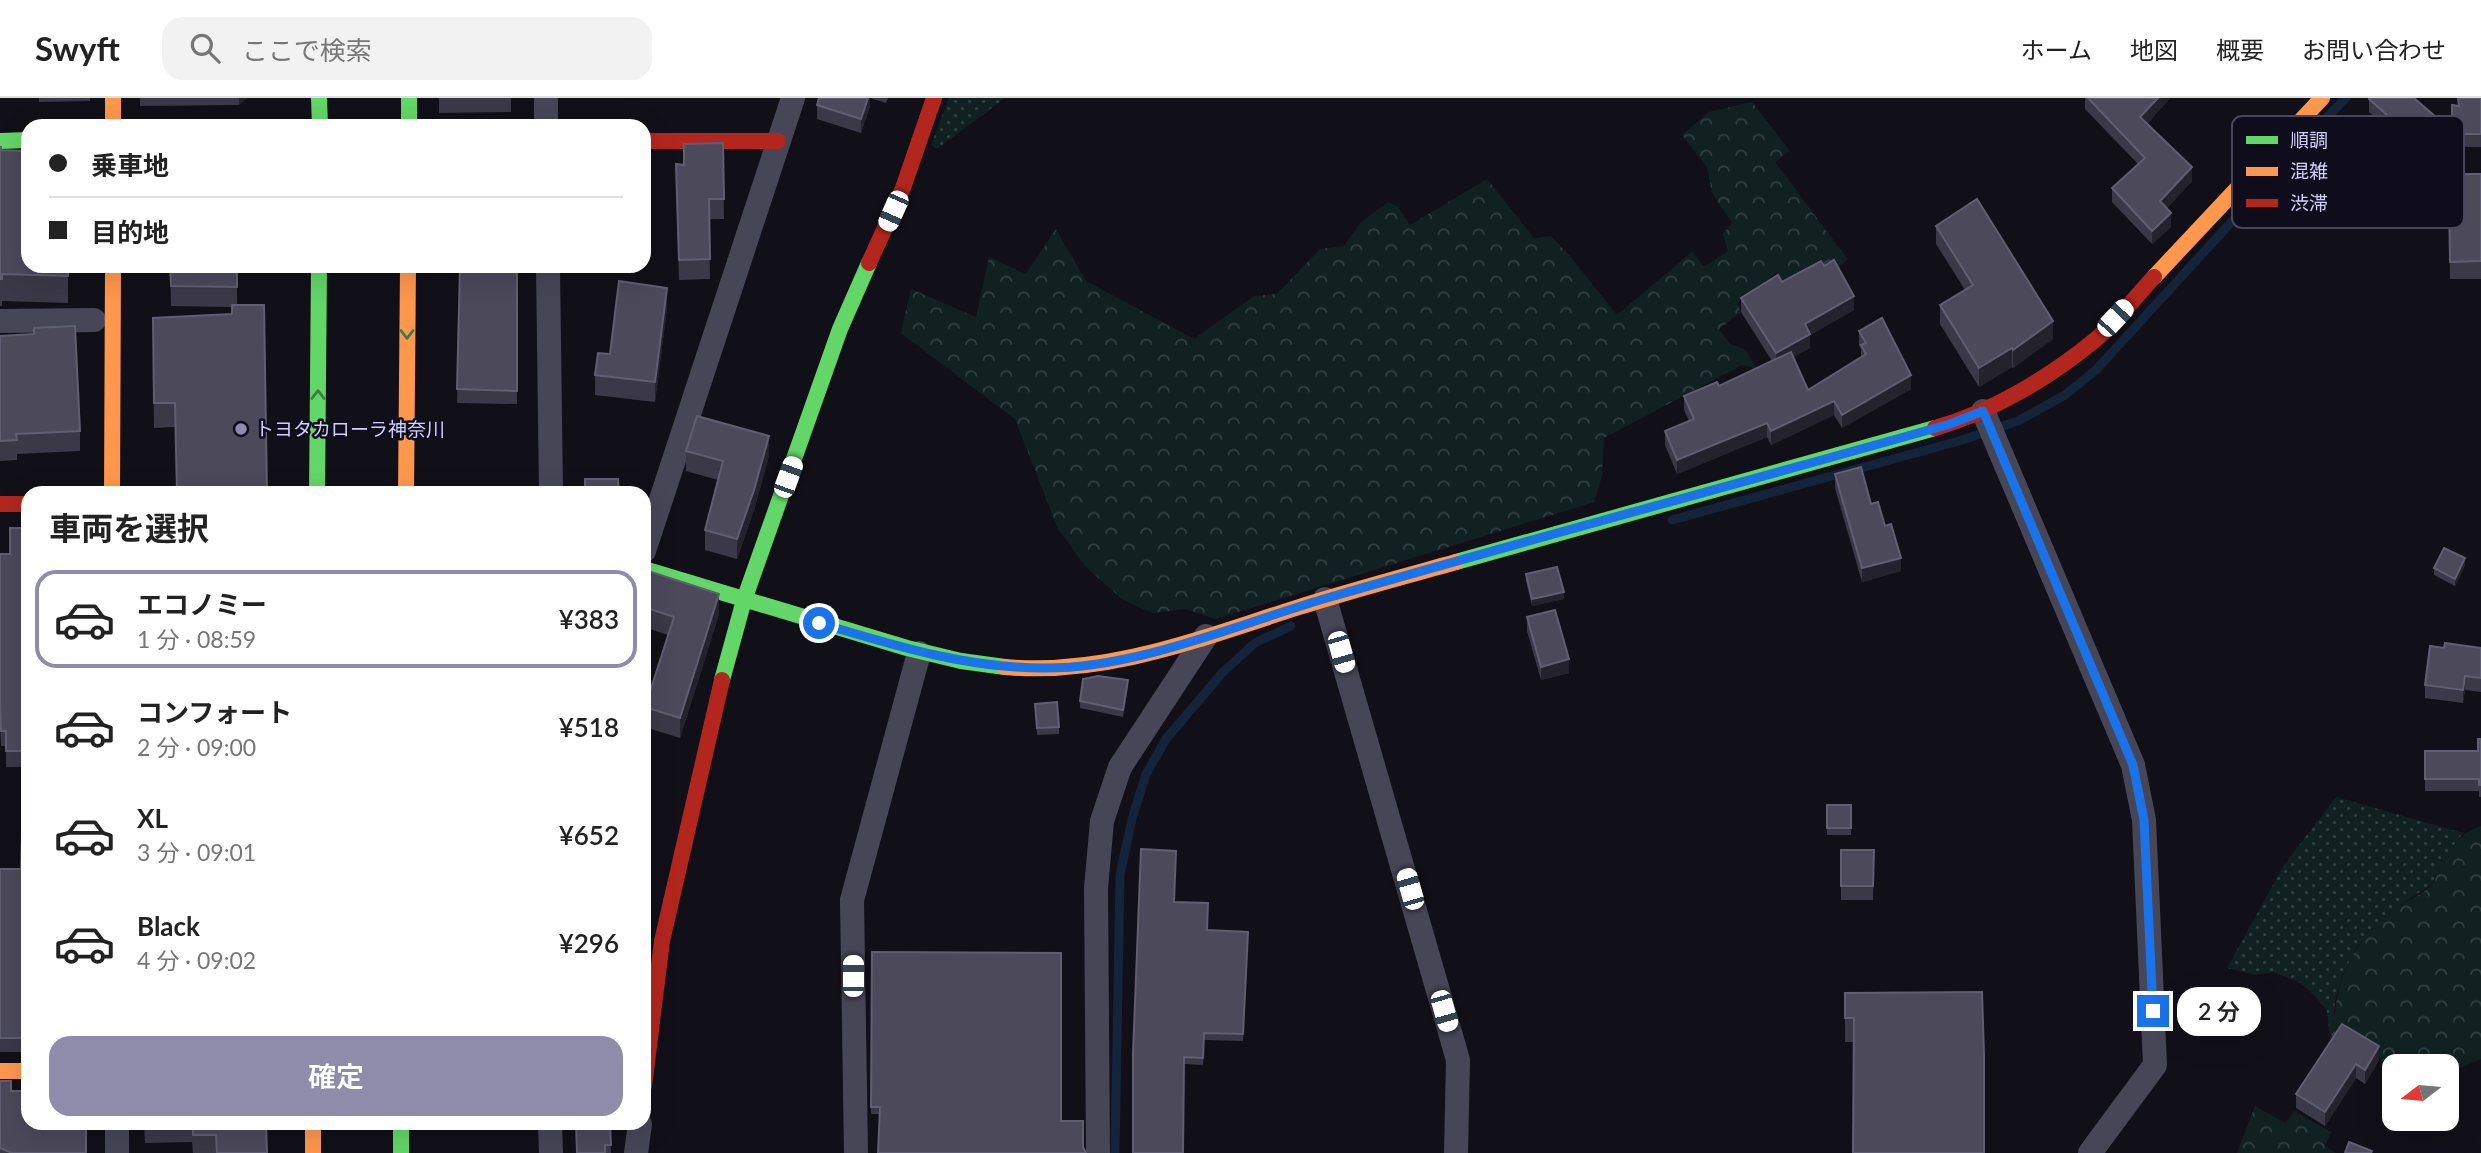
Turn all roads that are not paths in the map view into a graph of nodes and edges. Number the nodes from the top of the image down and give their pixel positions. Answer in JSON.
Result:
{"nodes":[{"id":1,"x":113,"y":98,"type":"edge"},
{"id":2,"x":319,"y":98,"type":"edge"},
{"id":3,"x":409,"y":98,"type":"edge"},
{"id":4,"x":546,"y":98,"type":"edge"},
{"id":5,"x":793,"y":98,"type":"edge"},
{"id":6,"x":934,"y":98,"type":"edge"},
{"id":7,"x":2322,"y":98,"type":"edge"},
{"id":8,"x":2305,"y":116,"type":"edge"},
{"id":9,"x":114,"y":119,"type":"edge"},
{"id":10,"x":320,"y":119,"type":"edge"},
{"id":11,"x":409,"y":119,"type":"edge"},
{"id":12,"x":546,"y":119,"type":"edge"},
{"id":13,"x":21,"y":140,"type":"edge"},
{"id":14,"x":0,"y":141,"type":"edge"},
{"id":15,"x":651,"y":141,"type":"edge"},
{"id":16,"x":778,"y":141,"type":"junction"},
{"id":17,"x":2232,"y":194,"type":"edge"},
{"id":18,"x":113,"y":273,"type":"edge"},
{"id":19,"x":319,"y":273,"type":"edge"},
{"id":20,"x":408,"y":273,"type":"edge"},
{"id":21,"x":548,"y":273,"type":"edge"},
{"id":22,"x":0,"y":320,"type":"edge"},
{"id":23,"x":94,"y":320,"type":"dead end"},
{"id":24,"x":1984,"y":412,"type":"junction"},
{"id":25,"x":112,"y":486,"type":"edge"},
{"id":26,"x":317,"y":486,"type":"edge"},
{"id":27,"x":406,"y":486,"type":"edge"},
{"id":28,"x":551,"y":486,"type":"edge"},
{"id":29,"x":21,"y":504,"type":"edge"},
{"id":30,"x":0,"y":505,"type":"edge"},
{"id":31,"x":651,"y":530,"type":"edge"},
{"id":32,"x":651,"y":571,"type":"edge"},
{"id":33,"x":1325,"y":599,"type":"junction"},
{"id":34,"x":744,"y":600,"type":"junction"},
{"id":35,"x":1206,"y":636,"type":"junction"},
{"id":36,"x":919,"y":653,"type":"junction"},
{"id":37,"x":651,"y":1030,"type":"edge"},
{"id":38,"x":0,"y":1071,"type":"edge"},
{"id":39,"x":21,"y":1071,"type":"edge"},
{"id":40,"x":117,"y":1130,"type":"edge"},
{"id":41,"x":313,"y":1130,"type":"edge"},
{"id":42,"x":401,"y":1130,"type":"edge"},
{"id":43,"x":550,"y":1130,"type":"edge"},
{"id":44,"x":639,"y":1130,"type":"edge"},
{"id":45,"x":117,"y":1153,"type":"edge"},
{"id":46,"x":313,"y":1153,"type":"edge"},
{"id":47,"x":401,"y":1153,"type":"edge"},
{"id":48,"x":551,"y":1153,"type":"edge"},
{"id":49,"x":636,"y":1153,"type":"edge"},
{"id":50,"x":856,"y":1153,"type":"edge"},
{"id":51,"x":1098,"y":1153,"type":"edge"},
{"id":52,"x":1457,"y":1153,"type":"edge"},
{"id":53,"x":2090,"y":1153,"type":"edge"}],
"edges":[{"from":1,"to":9,"type":"street"},
{"from":2,"to":10,"type":"street"},
{"from":3,"to":11,"type":"street"},
{"from":4,"to":12,"type":"street"},
{"from":5,"to":16,"type":"street"},
{"from":6,"to":34,"type":"street"},
{"from":7,"to":8,"type":"street"},
{"from":13,"to":14,"type":"street"},
{"from":15,"to":16,"type":"street"},
{"from":16,"to":31,"type":"street"},
{"from":17,"to":24,"type":"street"},
{"from":18,"to":25,"type":"street"},
{"from":26,"to":19,"type":"street","one_way":true},
{"from":20,"to":27,"type":"street","one_way":true},
{"from":21,"to":28,"type":"street"},
{"from":22,"to":23,"type":"street"},
{"from":24,"to":33,"type":"street"},
{"from":24,"to":53,"type":"street"},
{"from":29,"to":30,"type":"street"},
{"from":32,"to":34,"type":"street"},
{"from":33,"to":35,"type":"street"},
{"from":33,"to":52,"type":"street"},
{"from":34,"to":36,"type":"street"},
{"from":34,"to":37,"type":"street"},
{"from":35,"to":36,"type":"street"},
{"from":35,"to":51,"type":"street"},
{"from":36,"to":50,"type":"street"},
{"from":38,"to":39,"type":"street"},
{"from":40,"to":45,"type":"street"},
{"from":41,"to":46,"type":"street"},
{"from":42,"to":47,"type":"street"},
{"from":43,"to":48,"type":"street"},
{"from":44,"to":49,"type":"street"}]}
